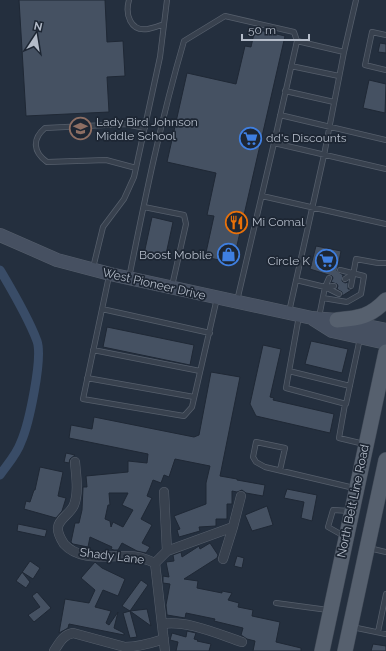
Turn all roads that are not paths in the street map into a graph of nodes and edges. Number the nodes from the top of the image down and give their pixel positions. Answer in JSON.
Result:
{"nodes":[{"id":1,"x":129,"y":0,"type":"edge"},
{"id":2,"x":167,"y":0,"type":"edge"},
{"id":3,"x":356,"y":0,"type":"edge"},
{"id":4,"x":164,"y":24,"type":"junction"},
{"id":5,"x":386,"y":35,"type":"edge"},
{"id":6,"x":297,"y":41,"type":"junction"},
{"id":7,"x":344,"y":52,"type":"junction"},
{"id":8,"x":291,"y":66,"type":"junction"},
{"id":9,"x":386,"y":70,"type":"edge"},
{"id":10,"x":339,"y":76,"type":"junction"},
{"id":11,"x":285,"y":91,"type":"junction"},
{"id":12,"x":334,"y":102,"type":"junction"},
{"id":13,"x":280,"y":115,"type":"junction"},
{"id":14,"x":330,"y":126,"type":"junction"},
{"id":15,"x":146,"y":128,"type":"junction"},
{"id":16,"x":386,"y":140,"type":"edge"},
{"id":17,"x":274,"y":143,"type":"junction"},
{"id":18,"x":324,"y":155,"type":"junction"},
{"id":19,"x":136,"y":168,"type":"junction"},
{"id":20,"x":386,"y":169,"type":"edge"},
{"id":21,"x":262,"y":196,"type":"junction"},
{"id":22,"x":144,"y":207,"type":"junction"},
{"id":23,"x":312,"y":207,"type":"junction"},
{"id":24,"x":386,"y":224,"type":"edge"},
{"id":25,"x":0,"y":235,"type":"edge"},
{"id":26,"x":386,"y":263,"type":"edge"},
{"id":27,"x":92,"y":270,"type":"junction"},
{"id":28,"x":340,"y":270,"type":"dead end"},
{"id":29,"x":110,"y":274,"type":"junction"},
{"id":30,"x":353,"y":274,"type":"junction"},
{"id":31,"x":329,"y":278,"type":"dead end"},
{"id":32,"x":129,"y":279,"type":"junction"},
{"id":33,"x":345,"y":279,"type":"dead end"},
{"id":34,"x":296,"y":280,"type":"junction"},
{"id":35,"x":334,"y":286,"type":"dead end"},
{"id":36,"x":351,"y":286,"type":"dead end"},
{"id":37,"x":325,"y":287,"type":"junction"},
{"id":38,"x":172,"y":289,"type":"junction"},
{"id":39,"x":339,"y":294,"type":"dead end"},
{"id":40,"x":217,"y":298,"type":"junction"},
{"id":41,"x":323,"y":298,"type":"junction"},
{"id":42,"x":386,"y":300,"type":"edge"},
{"id":43,"x":237,"y":302,"type":"junction"},
{"id":44,"x":102,"y":309,"type":"junction"},
{"id":45,"x":294,"y":314,"type":"junction"},
{"id":46,"x":315,"y":319,"type":"junction"},
{"id":47,"x":337,"y":320,"type":"junction"},
{"id":48,"x":386,"y":330,"type":"edge"},
{"id":49,"x":210,"y":333,"type":"junction"},
{"id":50,"x":360,"y":337,"type":"junction"},
{"id":51,"x":386,"y":343,"type":"edge"},
{"id":52,"x":93,"y":350,"type":"junction"},
{"id":53,"x":386,"y":352,"type":"edge"},
{"id":54,"x":200,"y":371,"type":"junction"},
{"id":55,"x":289,"y":371,"type":"junction"},
{"id":56,"x":87,"y":378,"type":"junction"},
{"id":57,"x":350,"y":386,"type":"junction"},
{"id":58,"x":194,"y":397,"type":"junction"},
{"id":59,"x":345,"y":404,"type":"junction"},
{"id":60,"x":365,"y":445,"type":"junction"},
{"id":61,"x":76,"y":462,"type":"dead end"},
{"id":62,"x":386,"y":462,"type":"edge"},
{"id":63,"x":280,"y":470,"type":"junction"},
{"id":64,"x":356,"y":488,"type":"junction"},
{"id":65,"x":164,"y":492,"type":"dead end"},
{"id":66,"x":241,"y":496,"type":"dead end"},
{"id":67,"x":233,"y":527,"type":"junction"},
{"id":68,"x":346,"y":537,"type":"junction"},
{"id":69,"x":368,"y":546,"type":"junction"},
{"id":70,"x":168,"y":551,"type":"junction"},
{"id":71,"x":386,"y":552,"type":"edge"},
{"id":72,"x":223,"y":558,"type":"dead end"},
{"id":73,"x":155,"y":563,"type":"junction"},
{"id":74,"x":386,"y":594,"type":"edge"},
{"id":75,"x":276,"y":603,"type":"dead end"},
{"id":76,"x":330,"y":610,"type":"junction"},
{"id":77,"x":162,"y":624,"type":"junction"},
{"id":78,"x":350,"y":627,"type":"junction"},
{"id":79,"x":378,"y":632,"type":"junction"},
{"id":80,"x":386,"y":634,"type":"edge"},
{"id":81,"x":164,"y":639,"type":"junction"},
{"id":82,"x":242,"y":642,"type":"dead end"},
{"id":83,"x":54,"y":651,"type":"edge"},
{"id":84,"x":165,"y":651,"type":"edge"},
{"id":85,"x":322,"y":651,"type":"edge"},
{"id":86,"x":345,"y":651,"type":"edge"}],
"edges":[{"from":1,"to":4,"type":"lane"},
{"from":2,"to":4,"type":"lane"},
{"from":3,"to":7,"type":"lane"},
{"from":4,"to":15,"type":"lane"},
{"from":5,"to":9,"type":"lane"},
{"from":6,"to":7,"type":"lane"},
{"from":6,"to":8,"type":"lane"},
{"from":6,"to":22,"type":"lane"},
{"from":7,"to":10,"type":"lane"},
{"from":8,"to":10,"type":"lane"},
{"from":8,"to":11,"type":"lane"},
{"from":10,"to":12,"type":"lane"},
{"from":11,"to":12,"type":"lane"},
{"from":11,"to":13,"type":"lane"},
{"from":12,"to":14,"type":"lane"},
{"from":13,"to":14,"type":"lane"},
{"from":13,"to":17,"type":"lane"},
{"from":14,"to":16,"type":"lane"},
{"from":14,"to":18,"type":"lane"},
{"from":15,"to":19,"type":"lane"},
{"from":15,"to":19,"type":"lane"},
{"from":17,"to":18,"type":"lane"},
{"from":17,"to":21,"type":"lane"},
{"from":18,"to":20,"type":"lane"},
{"from":18,"to":23,"type":"lane"},
{"from":19,"to":27,"type":"lane"},
{"from":21,"to":23,"type":"lane"},
{"from":21,"to":43,"type":"lane"},
{"from":22,"to":32,"type":"lane"},
{"from":22,"to":38,"type":"lane"},
{"from":23,"to":24,"type":"lane"},
{"from":23,"to":34,"type":"lane"},
{"from":25,"to":27,"type":"main road","name":"West Pioneer Drive"},
{"from":26,"to":30,"type":"lane"},
{"from":27,"to":29,"type":"main road","name":"West Pioneer Drive"},
{"from":28,"to":30,"type":"lane"},
{"from":29,"to":32,"type":"main road","name":"West Pioneer Drive"},
{"from":29,"to":44,"type":"lane"},
{"from":30,"to":33,"type":"lane"},
{"from":30,"to":36,"type":"lane"},
{"from":30,"to":41,"type":"lane"},
{"from":31,"to":37,"type":"lane"},
{"from":32,"to":38,"type":"main road","name":"West Pioneer Drive"},
{"from":34,"to":37,"type":"lane"},
{"from":34,"to":45,"type":"lane"},
{"from":35,"to":37,"type":"lane"},
{"from":37,"to":39,"type":"lane"},
{"from":37,"to":41,"type":"lane"},
{"from":38,"to":40,"type":"main road","name":"West Pioneer Drive"},
{"from":40,"to":43,"type":"main road","name":"West Pioneer Drive"},
{"from":40,"to":49,"type":"lane"},
{"from":41,"to":46,"type":"lane"},
{"from":42,"to":47,"type":"main road"},
{"from":43,"to":45,"type":"main road","name":"West Pioneer Drive"},
{"from":44,"to":49,"type":"lane"},
{"from":44,"to":52,"type":"lane"},
{"from":45,"to":46,"type":"main road","name":"West Pioneer Drive"},
{"from":45,"to":55,"type":"lane"},
{"from":46,"to":47,"type":"main road","name":"West Pioneer Drive"},
{"from":46,"to":50,"type":"main road","name":"West Pioneer Drive"},
{"from":47,"to":48,"type":"main road","name":"West Pioneer Drive"},
{"from":49,"to":54,"type":"lane"},
{"from":50,"to":51,"type":"main road","name":"West Pioneer Drive"},
{"from":50,"to":57,"type":"lane"},
{"from":52,"to":54,"type":"lane"},
{"from":52,"to":56,"type":"lane"},
{"from":53,"to":60,"type":"main road","name":"North Belt Line Road"},
{"from":54,"to":58,"type":"lane"},
{"from":55,"to":57,"type":"lane"},
{"from":55,"to":59,"type":"lane"},
{"from":56,"to":58,"type":"lane"},
{"from":56,"to":58,"type":"lane"},
{"from":57,"to":59,"type":"lane"},
{"from":59,"to":60,"type":"lane"},
{"from":60,"to":64,"type":"main road","name":"North Belt Line Road"},
{"from":61,"to":73,"type":"street","name":"Shady Lane"},
{"from":62,"to":69,"type":"main road","name":"North Belt Line Road"},
{"from":63,"to":63,"type":"lane"},
{"from":63,"to":64,"type":"lane"},
{"from":64,"to":68,"type":"main road","name":"North Belt Line Road"},
{"from":65,"to":70,"type":"street"},
{"from":66,"to":67,"type":"street"},
{"from":67,"to":70,"type":"street"},
{"from":67,"to":72,"type":"street"},
{"from":68,"to":69,"type":"main road"},
{"from":68,"to":76,"type":"main road","name":"North Belt Line Road"},
{"from":69,"to":71,"type":"lane"},
{"from":69,"to":78,"type":"main road","name":"North Belt Line Road"},
{"from":70,"to":73,"type":"street"},
{"from":73,"to":77,"type":"street"},
{"from":74,"to":79,"type":"lane"},
{"from":75,"to":76,"type":"lane"},
{"from":76,"to":85,"type":"main road","name":"North Belt Line Road"},
{"from":77,"to":81,"type":"street"},
{"from":77,"to":82,"type":"street"},
{"from":78,"to":79,"type":"lane"},
{"from":78,"to":86,"type":"main road","name":"North Belt Line Road"},
{"from":79,"to":80,"type":"lane"},
{"from":81,"to":83,"type":"street"},
{"from":81,"to":84,"type":"street"}]}
